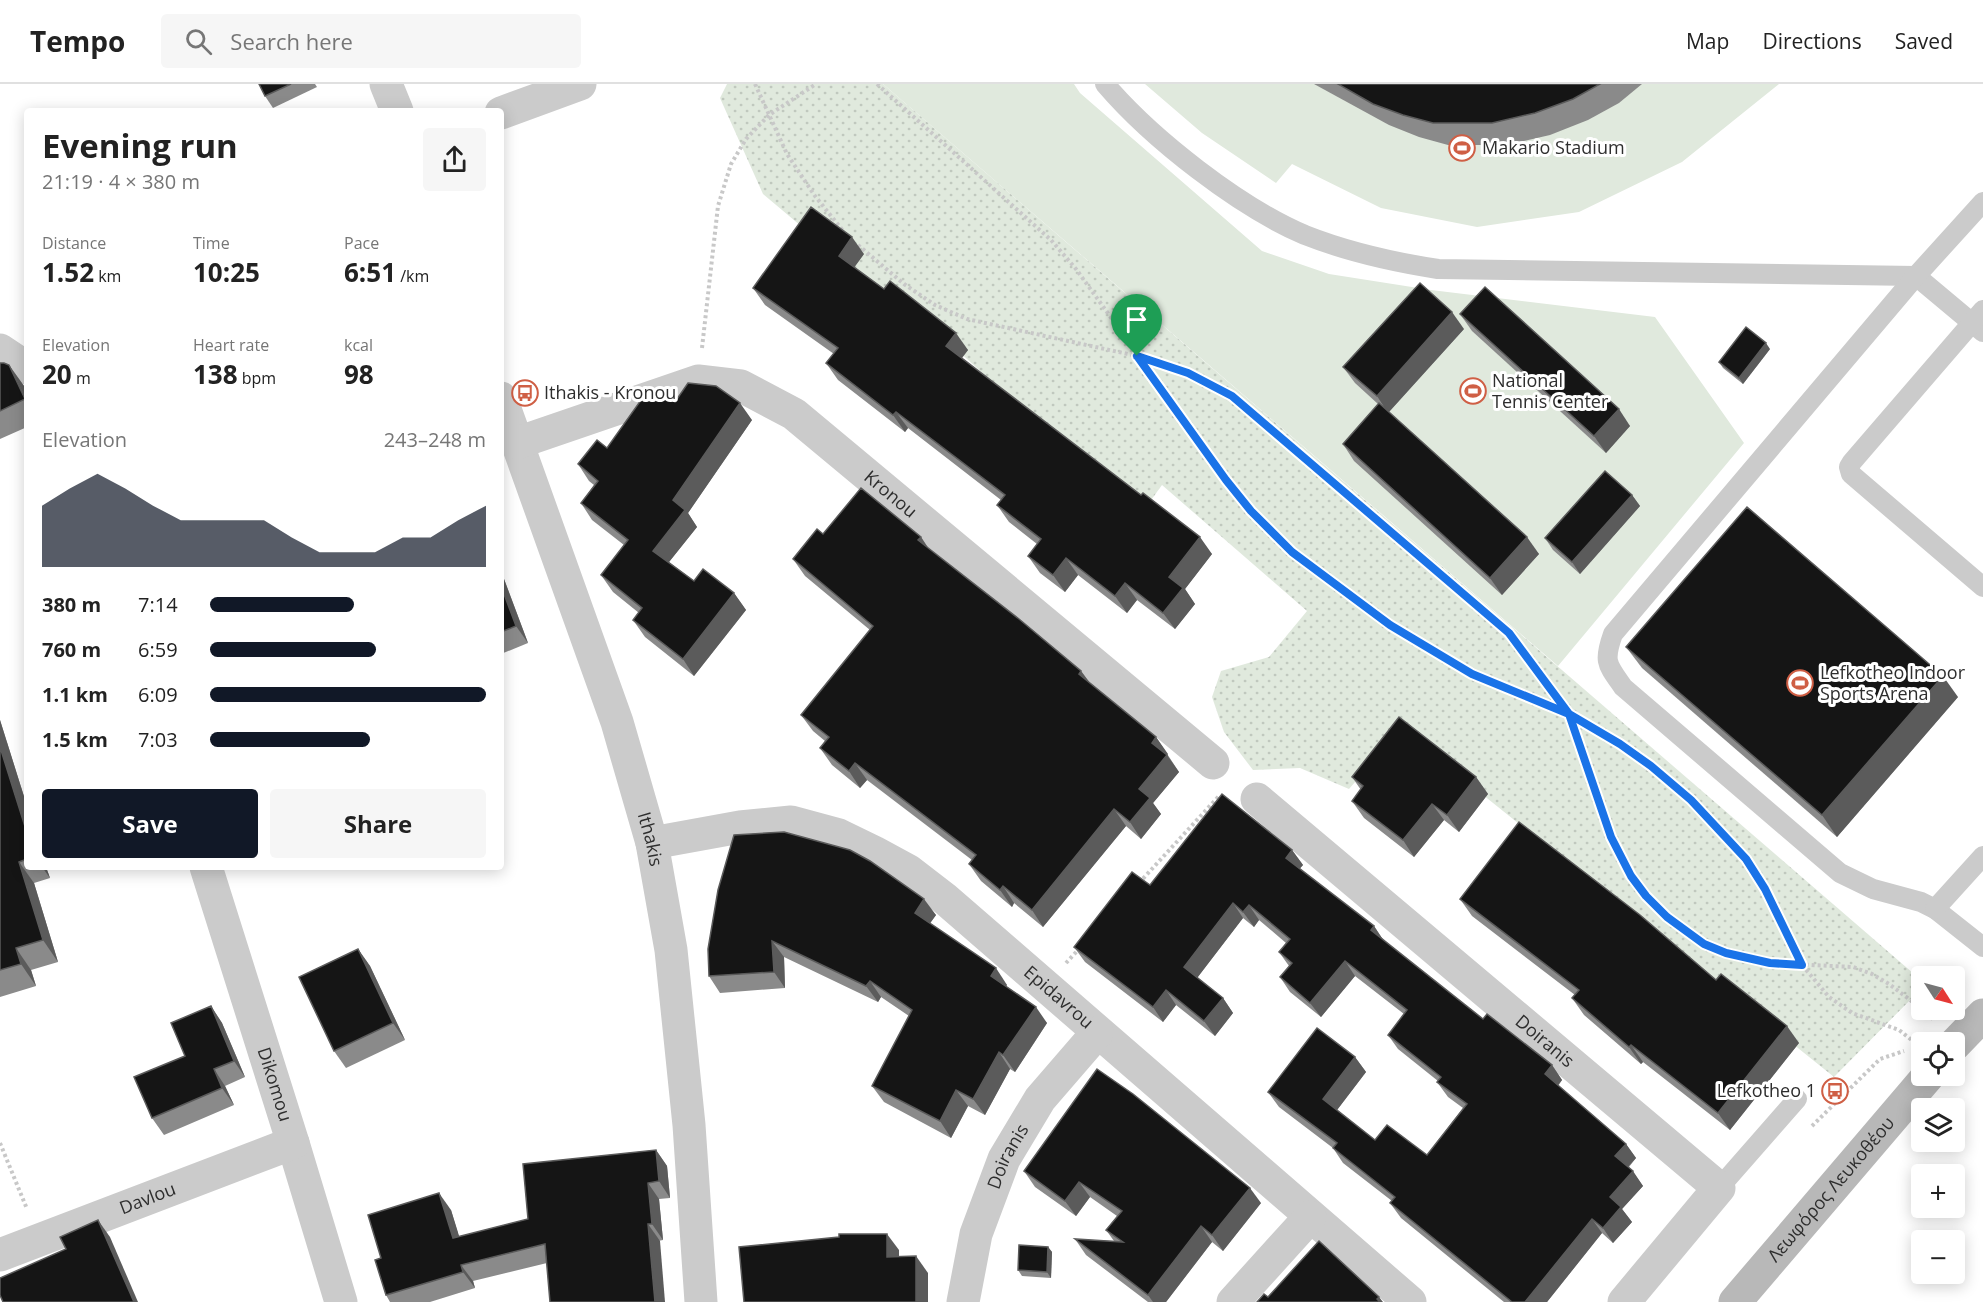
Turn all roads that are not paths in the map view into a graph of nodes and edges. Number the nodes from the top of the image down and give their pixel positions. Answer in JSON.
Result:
{"nodes":[{"id":1,"x":386,"y":84,"type":"edge"},
{"id":2,"x":580,"y":84,"type":"edge"},
{"id":3,"x":1105,"y":84,"type":"edge"},
{"id":4,"x":396,"y":108,"type":"edge"},
{"id":5,"x":504,"y":112,"type":"edge"},
{"id":6,"x":1983,"y":202,"type":"edge"},
{"id":7,"x":1916,"y":276,"type":"junction"},
{"id":8,"x":1979,"y":321,"type":"edge"},
{"id":9,"x":0,"y":350,"type":"edge"},
{"id":10,"x":24,"y":366,"type":"edge"},
{"id":11,"x":504,"y":406,"type":"edge"},
{"id":12,"x":517,"y":442,"type":"junction"},
{"id":13,"x":1983,"y":587,"type":"edge"},
{"id":14,"x":1219,"y":776,"type":"road end"},
{"id":15,"x":1257,"y":799,"type":"dead end"},
{"id":16,"x":652,"y":843,"type":"junction"},
{"id":17,"x":1983,"y":856,"type":"edge"},
{"id":18,"x":207,"y":870,"type":"edge"},
{"id":19,"x":1935,"y":909,"type":"junction"},
{"id":20,"x":1983,"y":947,"type":"edge"},
{"id":21,"x":1983,"y":1015,"type":"edge"},
{"id":22,"x":1097,"y":1033,"type":"junction"},
{"id":23,"x":1965,"y":1034,"type":"edge"},
{"id":24,"x":1919,"y":1086,"type":"edge"},
{"id":25,"x":1797,"y":1099,"type":"dead end"},
{"id":26,"x":293,"y":1143,"type":"junction"},
{"id":27,"x":1719,"y":1188,"type":"junction"},
{"id":28,"x":1310,"y":1217,"type":"junction"},
{"id":29,"x":0,"y":1256,"type":"edge"},
{"id":30,"x":341,"y":1302,"type":"edge"},
{"id":31,"x":702,"y":1302,"type":"edge"},
{"id":32,"x":963,"y":1302,"type":"edge"},
{"id":33,"x":1233,"y":1302,"type":"edge"},
{"id":34,"x":1410,"y":1302,"type":"edge"},
{"id":35,"x":1624,"y":1302,"type":"edge"},
{"id":36,"x":1735,"y":1302,"type":"edge"}],
"edges":[{"from":1,"to":4,"type":"street"},
{"from":2,"to":5,"type":"street"},
{"from":3,"to":7,"type":"lane"},
{"from":6,"to":7,"type":"lane"},
{"from":7,"to":8,"type":"lane"},
{"from":7,"to":19,"type":"lane"},
{"from":8,"to":13,"type":"lane"},
{"from":9,"to":10,"type":"street"},
{"from":11,"to":12,"type":"street","name":"Ithakis"},
{"from":12,"to":14,"type":"street","name":"Kronou"},
{"from":12,"to":16,"type":"street","name":"Ithakis"},
{"from":15,"to":27,"type":"street","name":"Doiranis"},
{"from":16,"to":22,"type":"street","name":"Epidavrou"},
{"from":16,"to":31,"type":"street","name":"Ithakis"},
{"from":17,"to":19,"type":"lane"},
{"from":18,"to":26,"type":"street","name":"Dikomou"},
{"from":19,"to":20,"type":"lane"},
{"from":21,"to":23,"type":"main road"},
{"from":22,"to":28,"type":"street","name":"Epidavrou"},
{"from":22,"to":32,"type":"street","name":"Doiranis"},
{"from":24,"to":36,"type":"main road","name":"Λεωφόρος Λευκοθέου"},
{"from":25,"to":27,"type":"lane"},
{"from":26,"to":29,"type":"street","name":"Davlou"},
{"from":26,"to":30,"type":"street","name":"Dikomou"},
{"from":27,"to":35,"type":"street"},
{"from":28,"to":33,"type":"street"},
{"from":28,"to":34,"type":"street","name":"Epidavrou"}]}
